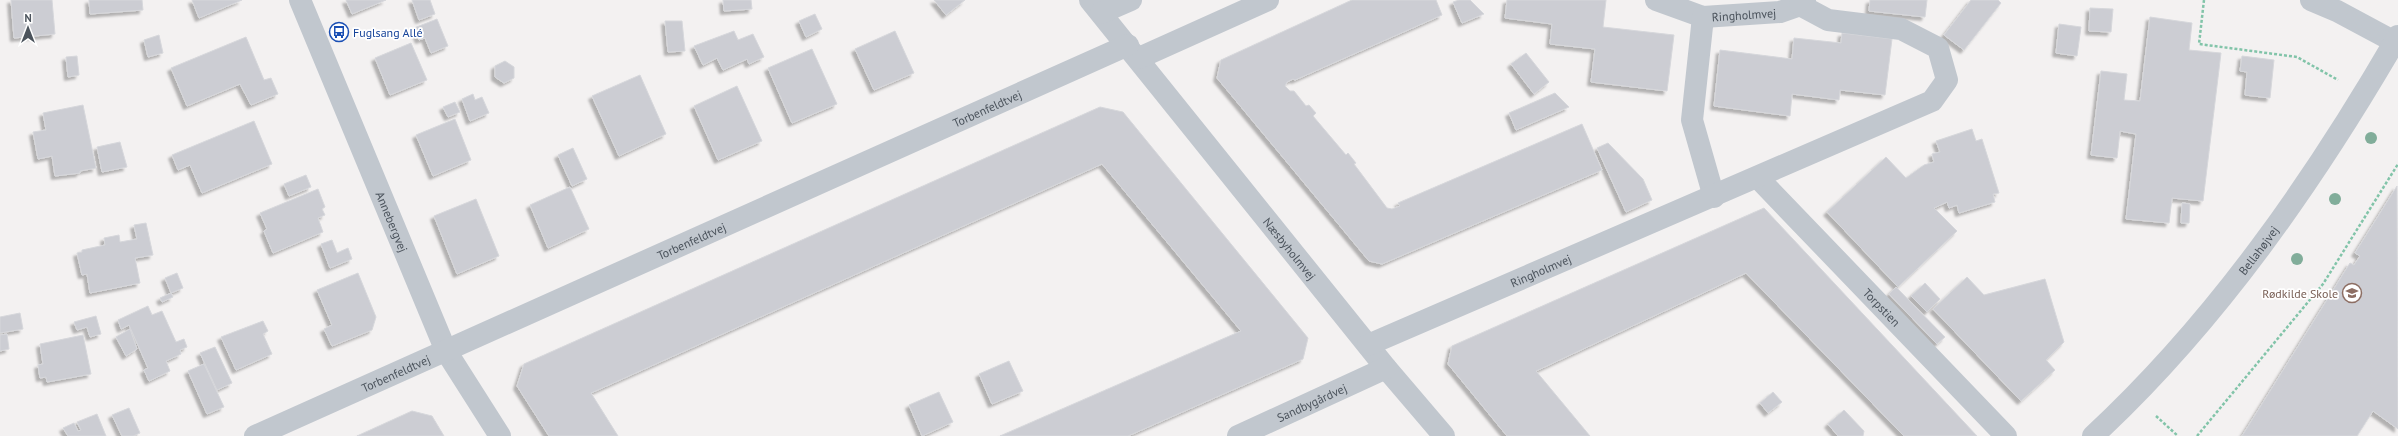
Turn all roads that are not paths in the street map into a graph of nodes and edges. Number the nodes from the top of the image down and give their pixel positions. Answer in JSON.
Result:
{"nodes":[{"id":1,"x":300,"y":0,"type":"edge"},
{"id":2,"x":1132,"y":0,"type":"edge"},
{"id":3,"x":1268,"y":0,"type":"edge"},
{"id":4,"x":1656,"y":0,"type":"edge"},
{"id":5,"x":2311,"y":0,"type":"edge"},
{"id":6,"x":1803,"y":3,"type":"edge"},
{"id":7,"x":1096,"y":7,"type":"edge"},
{"id":8,"x":1704,"y":17,"type":"junction"},
{"id":9,"x":2396,"y":39,"type":"edge"},
{"id":10,"x":1133,"y":52,"type":"junction"},
{"id":11,"x":1758,"y":178,"type":"junction"},
{"id":12,"x":1714,"y":197,"type":"junction"},
{"id":13,"x":1368,"y":345,"type":"junction"},
{"id":14,"x":446,"y":351,"type":"junction"},
{"id":15,"x":1386,"y":368,"type":"junction"},
{"id":16,"x":2106,"y":431,"type":"edge"},
{"id":17,"x":255,"y":436,"type":"edge"},
{"id":18,"x":500,"y":436,"type":"edge"},
{"id":19,"x":1238,"y":436,"type":"edge"},
{"id":20,"x":1444,"y":436,"type":"edge"},
{"id":21,"x":2006,"y":436,"type":"edge"}],
"edges":[{"from":1,"to":14,"type":"street","name":"Annebergvej"},
{"from":2,"to":7,"type":"street"},
{"from":3,"to":10,"type":"street"},
{"from":4,"to":8,"type":"street","name":"Ringholmvej"},
{"from":5,"to":9,"type":"street","name":"Bellahøjvej"},
{"from":6,"to":8,"type":"street","name":"Ringholmvej"},
{"from":6,"to":11,"type":"street","name":"Ringholmvej"},
{"from":7,"to":10,"type":"street","name":"Næsbyholmvej"},
{"from":8,"to":12,"type":"street","name":"Ringholmvej"},
{"from":9,"to":16,"type":"street","name":"Bellahøjvej"},
{"from":10,"to":13,"type":"street","name":"Næsbyholmvej"},
{"from":10,"to":14,"type":"street","name":"Torbenfeldtvej"},
{"from":11,"to":12,"type":"street","name":"Ringholmvej"},
{"from":11,"to":21,"type":"street","name":"Torpstien"},
{"from":12,"to":13,"type":"street","name":"Ringholmvej"},
{"from":13,"to":15,"type":"street","name":"Næsbyholmvej"},
{"from":14,"to":17,"type":"street","name":"Torbenfeldtvej"},
{"from":14,"to":18,"type":"street","name":"Annebergvej"},
{"from":15,"to":19,"type":"street","name":"Sandbygårdvej"},
{"from":15,"to":20,"type":"street","name":"Næsbyholmvej"}]}
